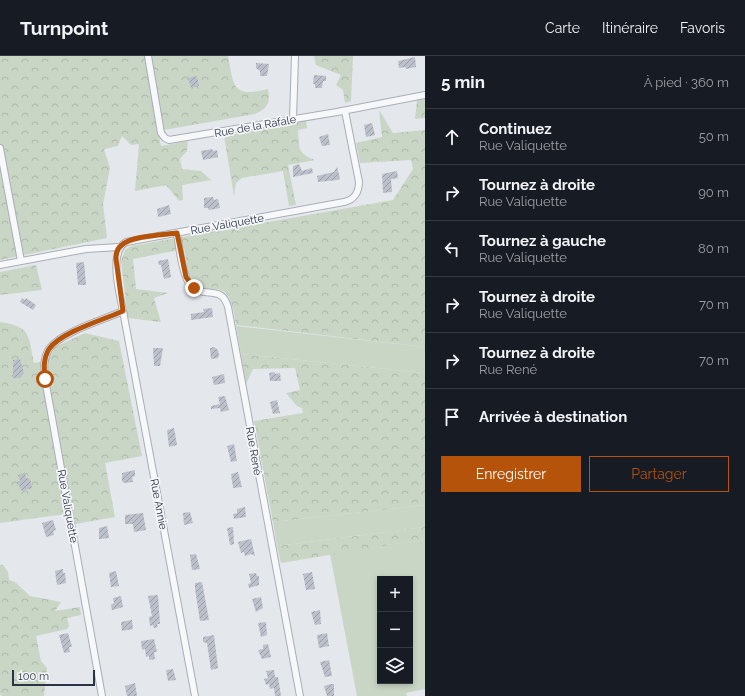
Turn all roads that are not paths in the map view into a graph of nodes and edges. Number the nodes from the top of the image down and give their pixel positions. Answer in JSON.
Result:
{"nodes":[{"id":1,"x":148,"y":56,"type":"edge"},
{"id":2,"x":295,"y":56,"type":"edge"},
{"id":3,"x":425,"y":94,"type":"edge"},
{"id":4,"x":345,"y":111,"type":"junction"},
{"id":5,"x":293,"y":119,"type":"junction"},
{"id":6,"x":0,"y":148,"type":"edge"},
{"id":7,"x":177,"y":233,"type":"junction"},
{"id":8,"x":119,"y":247,"type":"junction"},
{"id":9,"x":21,"y":261,"type":"junction"},
{"id":10,"x":0,"y":265,"type":"edge"},
{"id":11,"x":123,"y":311,"type":"junction"},
{"id":12,"x":102,"y":696,"type":"edge"},
{"id":13,"x":195,"y":696,"type":"edge"},
{"id":14,"x":300,"y":696,"type":"edge"}],
"edges":[{"from":1,"to":5,"type":"street","name":"Rue de la Rafale"},
{"from":2,"to":5,"type":"street"},
{"from":3,"to":4,"type":"street"},
{"from":4,"to":5,"type":"street","name":"Rue de la Rafale"},
{"from":4,"to":7,"type":"street","name":"Rue Valiquette"},
{"from":6,"to":9,"type":"street"},
{"from":7,"to":8,"type":"street","name":"Rue Valiquette"},
{"from":7,"to":14,"type":"street","name":"Rue René"},
{"from":8,"to":9,"type":"street"},
{"from":8,"to":11,"type":"street"},
{"from":9,"to":10,"type":"street"},
{"from":11,"to":12,"type":"street","name":"Rue Valiquette"},
{"from":11,"to":13,"type":"street","name":"Rue Annie"}]}
